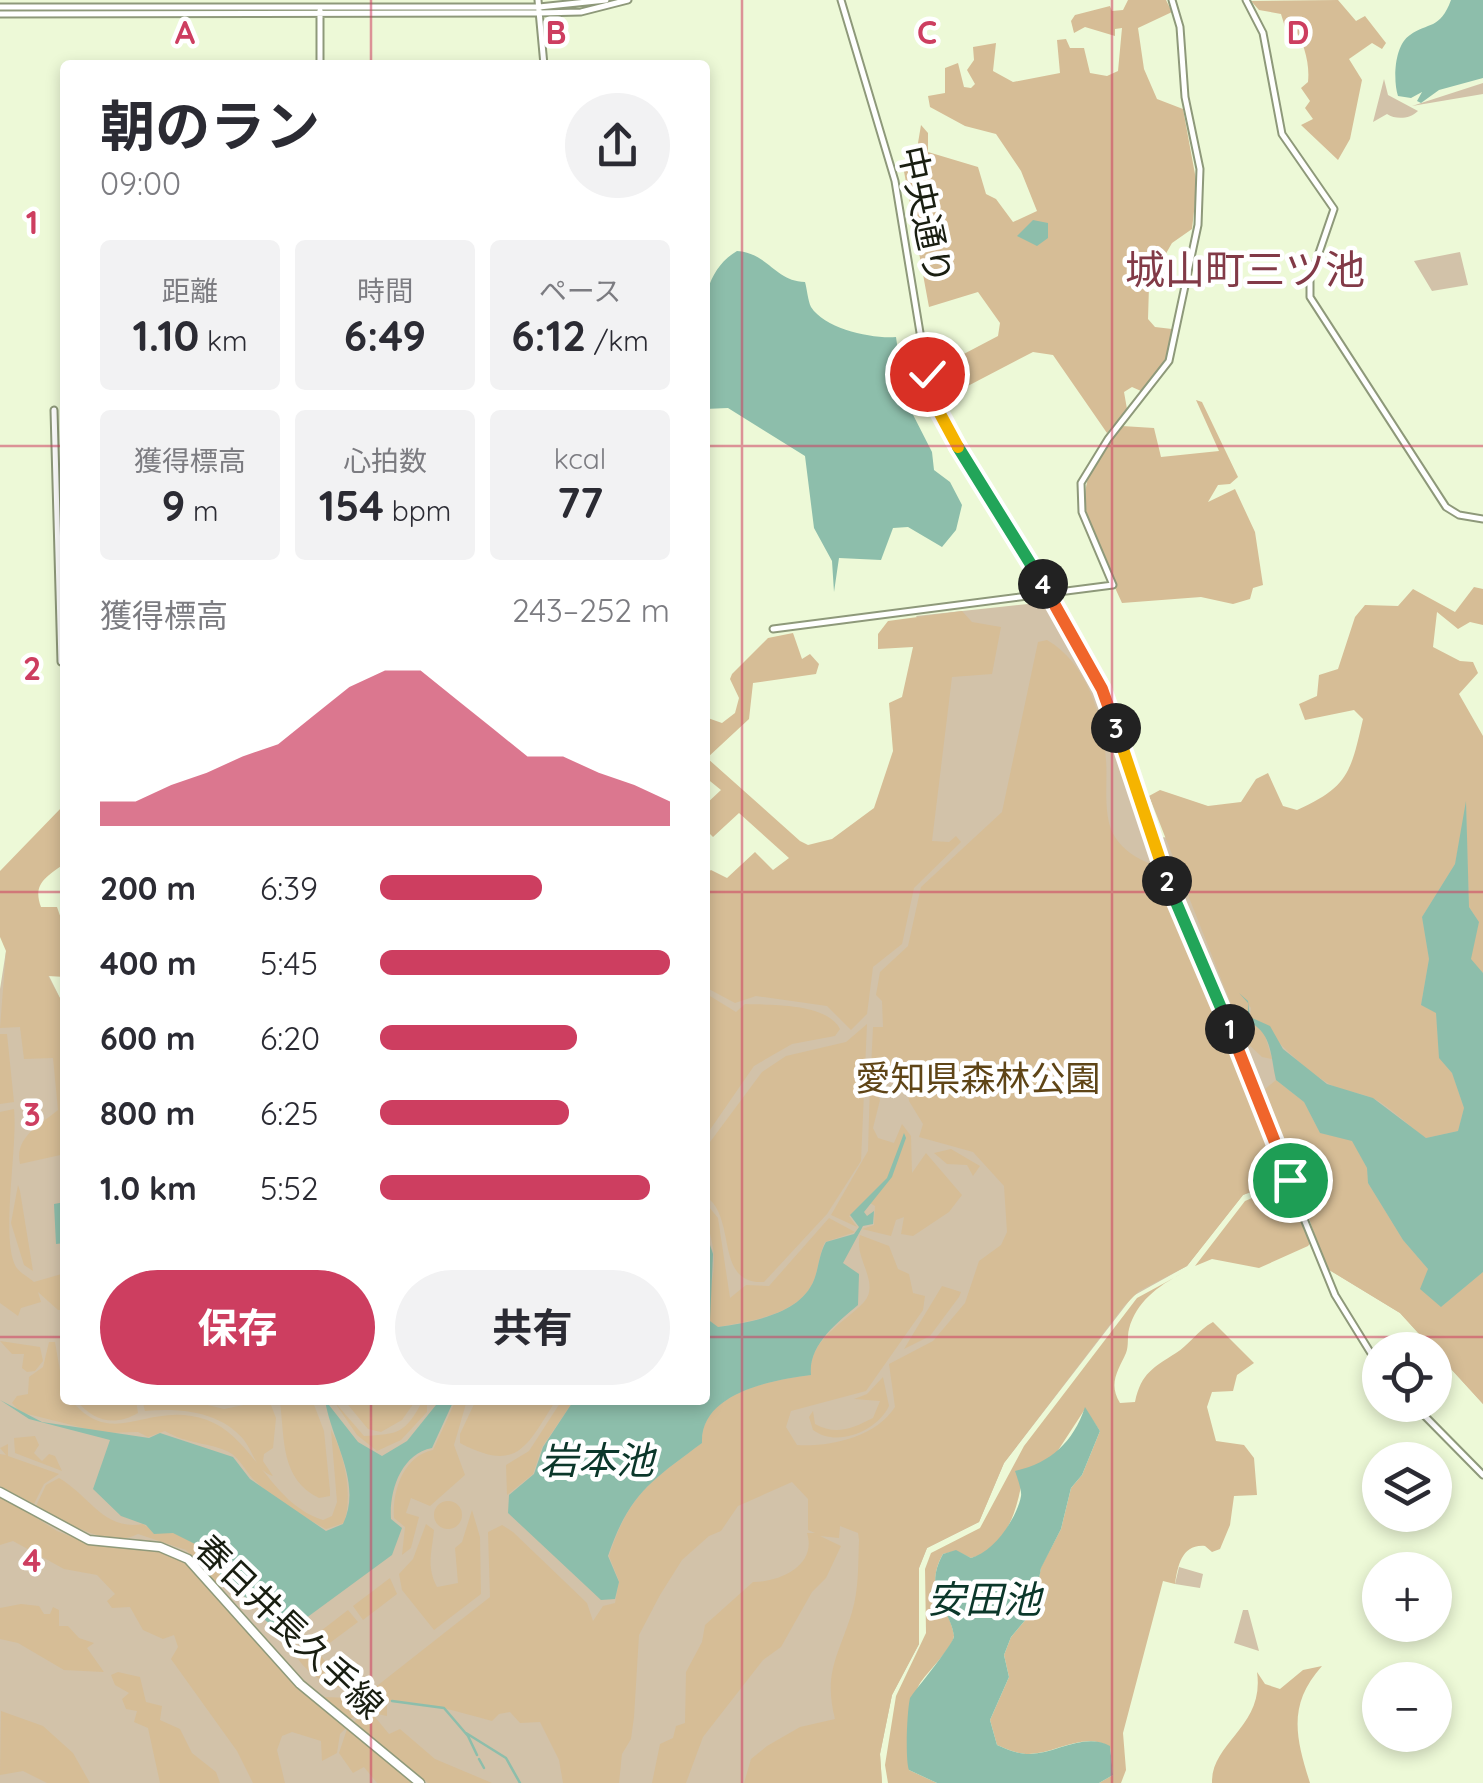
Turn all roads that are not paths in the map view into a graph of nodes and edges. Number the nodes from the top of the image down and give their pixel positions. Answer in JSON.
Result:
{"nodes":[{"id":1,"x":606,"y":0,"type":"edge"},
{"id":2,"x":628,"y":0,"type":"edge"},
{"id":3,"x":841,"y":0,"type":"edge"},
{"id":4,"x":1172,"y":0,"type":"edge"},
{"id":5,"x":1246,"y":0,"type":"edge"},
{"id":6,"x":202,"y":6,"type":"edge"},
{"id":7,"x":539,"y":7,"type":"edge"},
{"id":8,"x":0,"y":11,"type":"edge"},
{"id":9,"x":320,"y":11,"type":"junction"},
{"id":10,"x":320,"y":60,"type":"edge"},
{"id":11,"x":544,"y":60,"type":"edge"},
{"id":12,"x":54,"y":410,"type":"dead end"},
{"id":13,"x":1483,"y":519,"type":"edge"},
{"id":14,"x":1048,"y":594,"type":"junction"},
{"id":15,"x":60,"y":599,"type":"edge"},
{"id":16,"x":773,"y":629,"type":"dead end"},
{"id":17,"x":1362,"y":1339,"type":"edge"},
{"id":18,"x":1431,"y":1422,"type":"edge"},
{"id":19,"x":1483,"y":1476,"type":"edge"},
{"id":20,"x":0,"y":1492,"type":"edge"},
{"id":21,"x":420,"y":1783,"type":"edge"}],
"edges":[{"from":1,"to":7,"type":"street"},
{"from":2,"to":7,"type":"street"},
{"from":3,"to":14,"type":"street","name":"中央通り"},
{"from":4,"to":14,"type":"street"},
{"from":5,"to":13,"type":"street"},
{"from":6,"to":7,"type":"street"},
{"from":6,"to":8,"type":"street"},
{"from":6,"to":9,"type":"street"},
{"from":7,"to":9,"type":"street"},
{"from":7,"to":11,"type":"street"},
{"from":9,"to":10,"type":"street"},
{"from":12,"to":15,"type":"street"},
{"from":14,"to":16,"type":"street"},
{"from":14,"to":17,"type":"street","name":"中央通り"},
{"from":18,"to":19,"type":"street"},
{"from":20,"to":21,"type":"main road","name":"春日井長久手線"}]}
